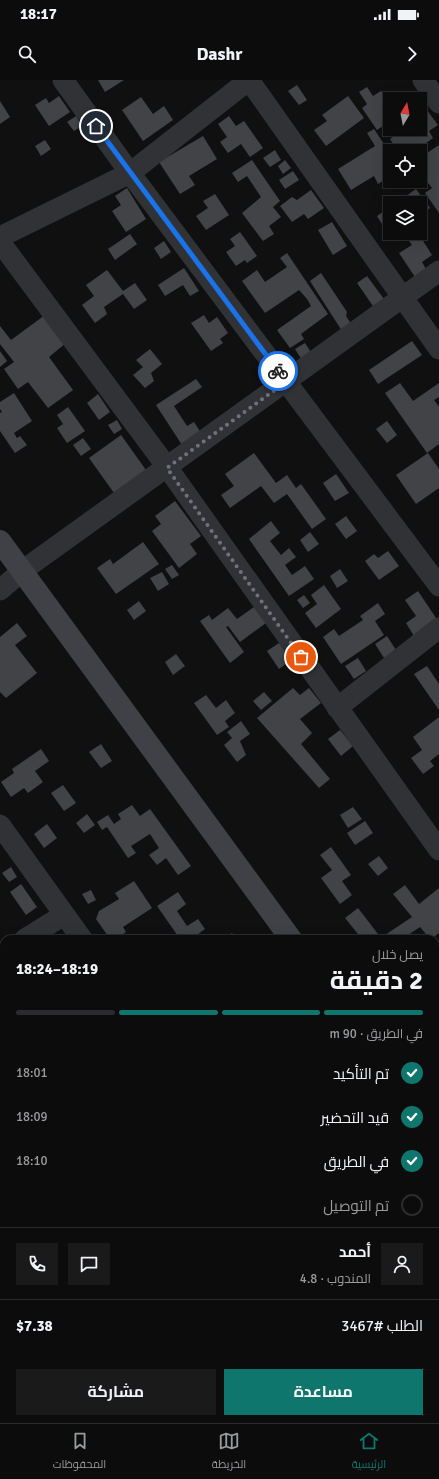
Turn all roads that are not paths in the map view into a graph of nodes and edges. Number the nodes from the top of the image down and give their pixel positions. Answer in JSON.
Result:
{"nodes":[{"id":1,"x":63,"y":80,"type":"edge"},
{"id":2,"x":249,"y":80,"type":"edge"},
{"id":3,"x":423,"y":80,"type":"edge"},
{"id":4,"x":439,"y":103,"type":"edge"},
{"id":5,"x":130,"y":173,"type":"junction"},
{"id":6,"x":0,"y":238,"type":"edge"},
{"id":7,"x":0,"y":242,"type":"edge"},
{"id":8,"x":439,"y":272,"type":"edge"},
{"id":9,"x":403,"y":298,"type":"junction"},
{"id":10,"x":439,"y":349,"type":"edge"},
{"id":11,"x":286,"y":382,"type":"junction"},
{"id":12,"x":167,"y":468,"type":"junction"},
{"id":13,"x":0,"y":541,"type":"edge"},
{"id":14,"x":22,"y":571,"type":"junction"},
{"id":15,"x":439,"y":586,"type":"edge"},
{"id":16,"x":0,"y":590,"type":"edge"},
{"id":17,"x":439,"y":628,"type":"edge"},
{"id":18,"x":337,"y":708,"type":"junction"},
{"id":19,"x":0,"y":825,"type":"edge"},
{"id":20,"x":439,"y":850,"type":"edge"},
{"id":21,"x":64,"y":915,"type":"junction"},
{"id":22,"x":32,"y":935,"type":"edge"},
{"id":23,"x":79,"y":935,"type":"edge"},
{"id":24,"x":288,"y":935,"type":"edge"}],
"edges":[{"from":1,"to":5,"type":"street"},
{"from":2,"to":5,"type":"street"},
{"from":2,"to":9,"type":"street"},
{"from":3,"to":4,"type":"street"},
{"from":5,"to":6,"type":"street"},
{"from":5,"to":11,"type":"street"},
{"from":7,"to":12,"type":"street"},
{"from":8,"to":9,"type":"street"},
{"from":9,"to":10,"type":"street"},
{"from":9,"to":11,"type":"street"},
{"from":11,"to":12,"type":"street"},
{"from":11,"to":15,"type":"street"},
{"from":12,"to":14,"type":"street"},
{"from":12,"to":18,"type":"street"},
{"from":13,"to":14,"type":"street"},
{"from":14,"to":16,"type":"street"},
{"from":14,"to":24,"type":"street"},
{"from":17,"to":18,"type":"street"},
{"from":18,"to":20,"type":"street"},
{"from":19,"to":21,"type":"street"},
{"from":21,"to":22,"type":"street"},
{"from":21,"to":23,"type":"street"}]}
